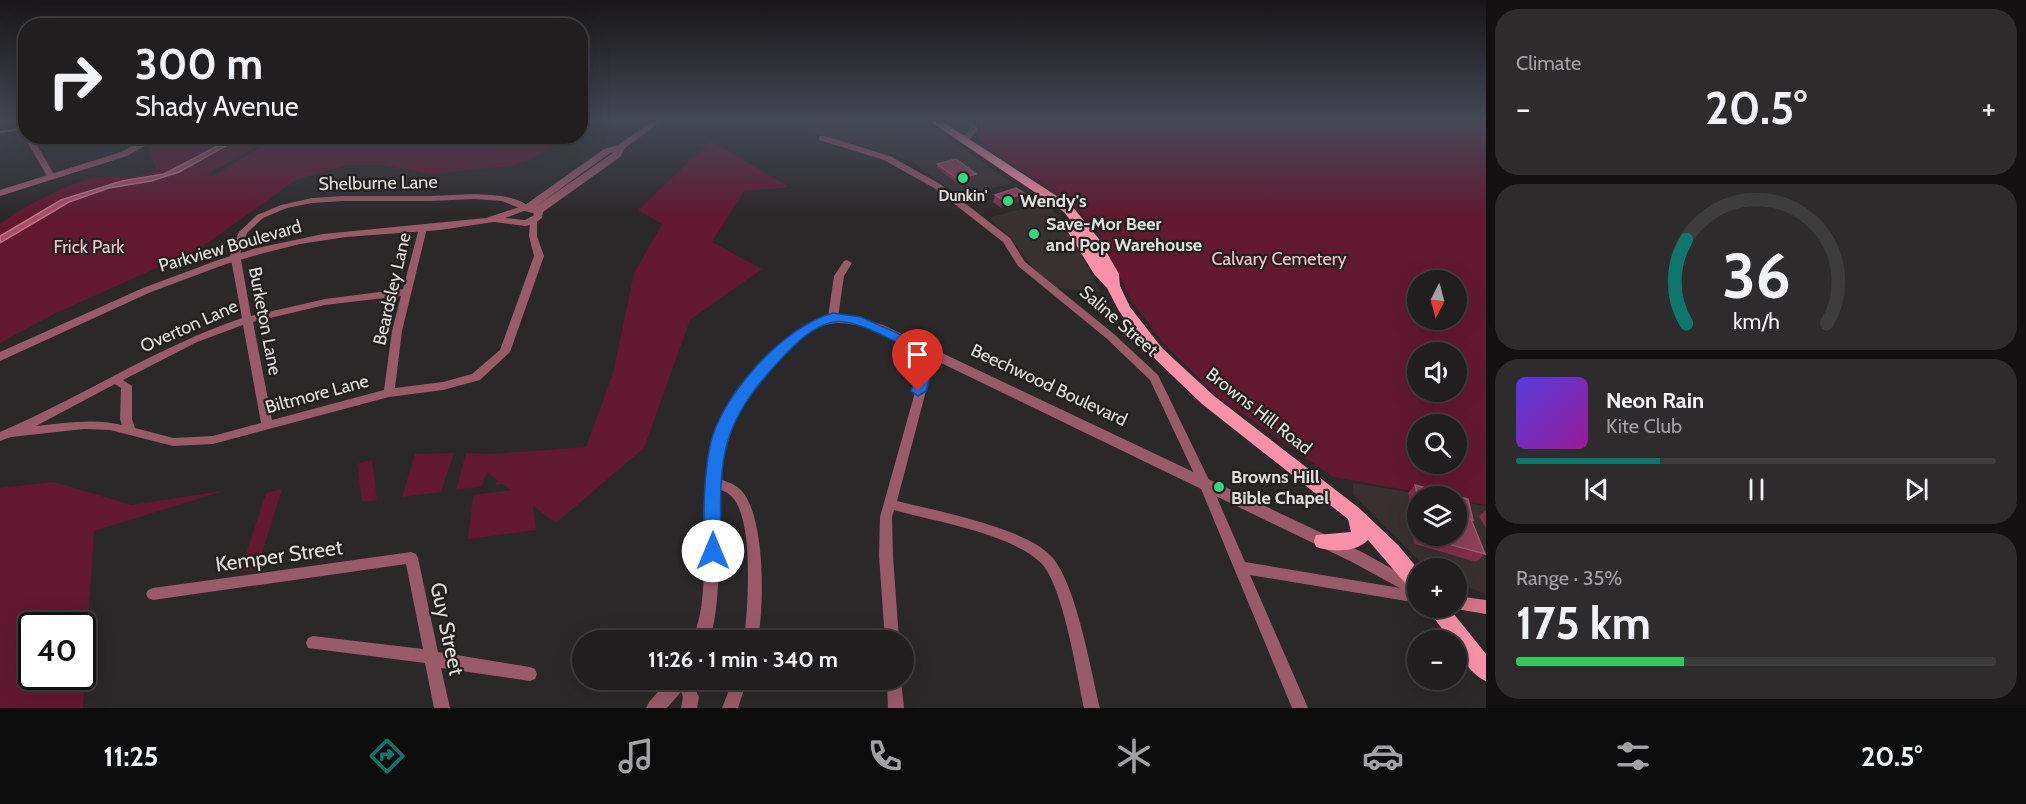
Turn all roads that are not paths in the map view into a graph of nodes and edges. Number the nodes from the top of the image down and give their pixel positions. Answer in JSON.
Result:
{"nodes":[{"id":1,"x":38,"y":153,"type":"edge"},
{"id":2,"x":125,"y":153,"type":"edge"},
{"id":3,"x":618,"y":153,"type":"edge"},
{"id":4,"x":871,"y":153,"type":"edge"},
{"id":5,"x":982,"y":153,"type":"edge"},
{"id":6,"x":51,"y":176,"type":"junction"},
{"id":7,"x":0,"y":193,"type":"edge"},
{"id":8,"x":532,"y":212,"type":"junction"},
{"id":9,"x":514,"y":215,"type":"junction"},
{"id":10,"x":423,"y":228,"type":"junction"},
{"id":11,"x":532,"y":237,"type":"junction"},
{"id":12,"x":236,"y":258,"type":"junction"},
{"id":13,"x":847,"y":263,"type":"dead end"},
{"id":14,"x":407,"y":292,"type":"junction"},
{"id":15,"x":833,"y":317,"type":"junction"},
{"id":16,"x":247,"y":319,"type":"junction"},
{"id":17,"x":930,"y":353,"type":"junction"},
{"id":18,"x":0,"y":357,"type":"edge"},
{"id":19,"x":117,"y":381,"type":"junction"},
{"id":20,"x":388,"y":393,"type":"junction"},
{"id":21,"x":267,"y":426,"type":"junction"},
{"id":22,"x":130,"y":431,"type":"junction"},
{"id":23,"x":5,"y":435,"type":"edge"},
{"id":24,"x":712,"y":482,"type":"junction"},
{"id":25,"x":1205,"y":484,"type":"junction"},
{"id":26,"x":889,"y":504,"type":"junction"},
{"id":27,"x":1353,"y":513,"type":"junction"},
{"id":28,"x":1323,"y":541,"type":"junction"},
{"id":29,"x":411,"y":558,"type":"joint"},
{"id":30,"x":1239,"y":567,"type":"junction"},
{"id":31,"x":1407,"y":571,"type":"edge"},
{"id":32,"x":1407,"y":585,"type":"edge"},
{"id":33,"x":153,"y":594,"type":"dead end"},
{"id":34,"x":1407,"y":595,"type":"edge"},
{"id":35,"x":1467,"y":604,"type":"edge"},
{"id":36,"x":1486,"y":607,"type":"edge"},
{"id":37,"x":1445,"y":618,"type":"edge"},
{"id":38,"x":705,"y":630,"type":"edge"},
{"id":39,"x":751,"y":630,"type":"edge"},
{"id":40,"x":891,"y":630,"type":"edge"},
{"id":41,"x":313,"y":643,"type":"dead end"},
{"id":42,"x":432,"y":657,"type":"junction"},
{"id":43,"x":1486,"y":671,"type":"edge"},
{"id":44,"x":530,"y":674,"type":"dead end"},
{"id":45,"x":673,"y":690,"type":"edge"},
{"id":46,"x":687,"y":690,"type":"edge"},
{"id":47,"x":736,"y":690,"type":"edge"},
{"id":48,"x":895,"y":690,"type":"edge"},
{"id":49,"x":442,"y":708,"type":"edge"},
{"id":50,"x":656,"y":708,"type":"edge"},
{"id":51,"x":689,"y":708,"type":"edge"},
{"id":52,"x":730,"y":708,"type":"edge"},
{"id":53,"x":897,"y":708,"type":"edge"},
{"id":54,"x":1092,"y":708,"type":"edge"},
{"id":55,"x":1300,"y":708,"type":"edge"}],
"edges":[{"from":1,"to":6,"type":"street"},
{"from":2,"to":6,"type":"street"},
{"from":3,"to":8,"type":"street","name":"Parkview Boulevard"},
{"from":4,"to":25,"type":"street","name":"Saline Street"},
{"from":5,"to":27,"type":"main road","name":"Browns Hill Road"},
{"from":6,"to":7,"type":"street"},
{"from":8,"to":9,"type":"street","name":"Parkview Boulevard"},
{"from":8,"to":9,"type":"street","name":"Parkview Boulevard"},
{"from":8,"to":11,"type":"street","name":"Biltmore Lane"},
{"from":9,"to":10,"type":"street","name":"Parkview Boulevard"},
{"from":9,"to":11,"type":"street"},
{"from":9,"to":12,"type":"street","name":"Shelburne Lane"},
{"from":10,"to":12,"type":"street","name":"Parkview Boulevard"},
{"from":10,"to":14,"type":"street","name":"Beardsley Lane"},
{"from":11,"to":20,"type":"street","name":"Biltmore Lane"},
{"from":12,"to":16,"type":"street","name":"Burketon Lane"},
{"from":12,"to":18,"type":"street","name":"Parkview Boulevard"},
{"from":13,"to":15,"type":"street"},
{"from":14,"to":16,"type":"street","name":"Overton Lane"},
{"from":14,"to":20,"type":"street","name":"Beardsley Lane"},
{"from":15,"to":17,"type":"street","name":"Beechwood Boulevard"},
{"from":15,"to":24,"type":"street"},
{"from":16,"to":19,"type":"street","name":"Overton Lane"},
{"from":16,"to":21,"type":"street","name":"Burketon Lane"},
{"from":17,"to":25,"type":"street","name":"Beechwood Boulevard"},
{"from":17,"to":26,"type":"street"},
{"from":19,"to":22,"type":"street"},
{"from":19,"to":23,"type":"street","name":"Overton Lane"},
{"from":20,"to":21,"type":"street","name":"Biltmore Lane"},
{"from":21,"to":22,"type":"street","name":"Biltmore Lane"},
{"from":22,"to":23,"type":"street","name":"Biltmore Lane"},
{"from":24,"to":38,"type":"street"},
{"from":24,"to":39,"type":"street"},
{"from":25,"to":28,"type":"street","name":"Beechwood Boulevard"},
{"from":25,"to":30,"type":"street","name":"Saline Street"},
{"from":26,"to":40,"type":"street"},
{"from":26,"to":54,"type":"street"},
{"from":27,"to":28,"type":"main road"},
{"from":27,"to":31,"type":"main road","name":"Browns Hill Road"},
{"from":28,"to":32,"type":"street","name":"Beechwood Boulevard"},
{"from":29,"to":33,"type":"street","name":"Kemper Street"},
{"from":29,"to":42,"type":"street","name":"Guy Street"},
{"from":30,"to":34,"type":"street"},
{"from":30,"to":55,"type":"street","name":"Saline Street"},
{"from":35,"to":36,"type":"main road"},
{"from":37,"to":43,"type":"main road"},
{"from":41,"to":42,"type":"street"},
{"from":42,"to":44,"type":"street"},
{"from":42,"to":49,"type":"street","name":"Guy Street"},
{"from":45,"to":50,"type":"street"},
{"from":46,"to":51,"type":"street"},
{"from":47,"to":52,"type":"street"},
{"from":48,"to":53,"type":"street"}]}
